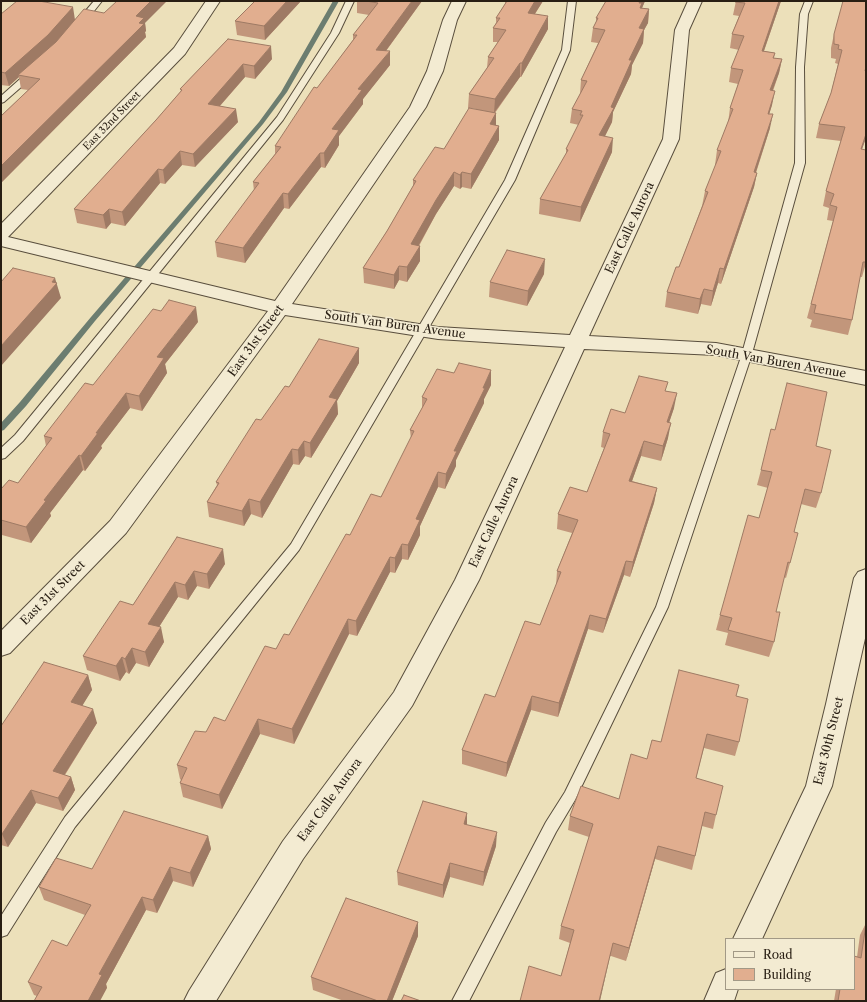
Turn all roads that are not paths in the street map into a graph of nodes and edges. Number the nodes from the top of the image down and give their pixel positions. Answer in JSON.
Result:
{"nodes":[{"id":1,"x":98,"y":1,"type":"edge"},
{"id":2,"x":213,"y":1,"type":"edge"},
{"id":3,"x":350,"y":1,"type":"edge"},
{"id":4,"x":459,"y":1,"type":"edge"},
{"id":5,"x":572,"y":1,"type":"edge"},
{"id":6,"x":694,"y":1,"type":"edge"},
{"id":7,"x":809,"y":1,"type":"edge"},
{"id":8,"x":74,"y":30,"type":"edge"},
{"id":9,"x":39,"y":67,"type":"edge"},
{"id":10,"x":1,"y":100,"type":"edge"},
{"id":11,"x":1,"y":234,"type":"edge"},
{"id":12,"x":1,"y":241,"type":"edge"},
{"id":13,"x":150,"y":277,"type":"junction"},
{"id":14,"x":280,"y":308,"type":"junction"},
{"id":15,"x":422,"y":331,"type":"junction"},
{"id":16,"x":577,"y":342,"type":"junction"},
{"id":17,"x":747,"y":355,"type":"junction"},
{"id":18,"x":866,"y":378,"type":"edge"},
{"id":19,"x":1,"y":455,"type":"edge"},
{"id":20,"x":866,"y":578,"type":"edge"},
{"id":21,"x":1,"y":646,"type":"edge"},
{"id":22,"x":1,"y":930,"type":"edge"},
{"id":23,"x":747,"y":938,"type":"edge"},
{"id":24,"x":725,"y":986,"type":"edge"},
{"id":25,"x":199,"y":1001,"type":"edge"},
{"id":26,"x":460,"y":1001,"type":"edge"},
{"id":27,"x":719,"y":1001,"type":"edge"}],
"edges":[{"from":1,"to":8,"type":"lane"},
{"from":2,"to":11,"type":"street","name":"East 32nd Street"},
{"from":3,"to":13,"type":"lane"},
{"from":4,"to":14,"type":"street","name":"East 31st Street"},
{"from":5,"to":15,"type":"lane"},
{"from":6,"to":16,"type":"street","name":"East Calle Aurora"},
{"from":7,"to":17,"type":"lane"},
{"from":9,"to":10,"type":"lane"},
{"from":12,"to":13,"type":"street","name":"South Van Buren Avenue"},
{"from":13,"to":14,"type":"street","name":"South Van Buren Avenue"},
{"from":13,"to":19,"type":"lane"},
{"from":14,"to":15,"type":"street","name":"South Van Buren Avenue"},
{"from":14,"to":21,"type":"street","name":"East 31st Street"},
{"from":15,"to":16,"type":"street","name":"South Van Buren Avenue"},
{"from":15,"to":22,"type":"lane"},
{"from":16,"to":17,"type":"street","name":"South Van Buren Avenue"},
{"from":16,"to":25,"type":"street","name":"East Calle Aurora"},
{"from":17,"to":18,"type":"street","name":"South Van Buren Avenue"},
{"from":17,"to":26,"type":"lane"},
{"from":20,"to":23,"type":"street","name":"East 30th Street"},
{"from":24,"to":27,"type":"street"}]}
